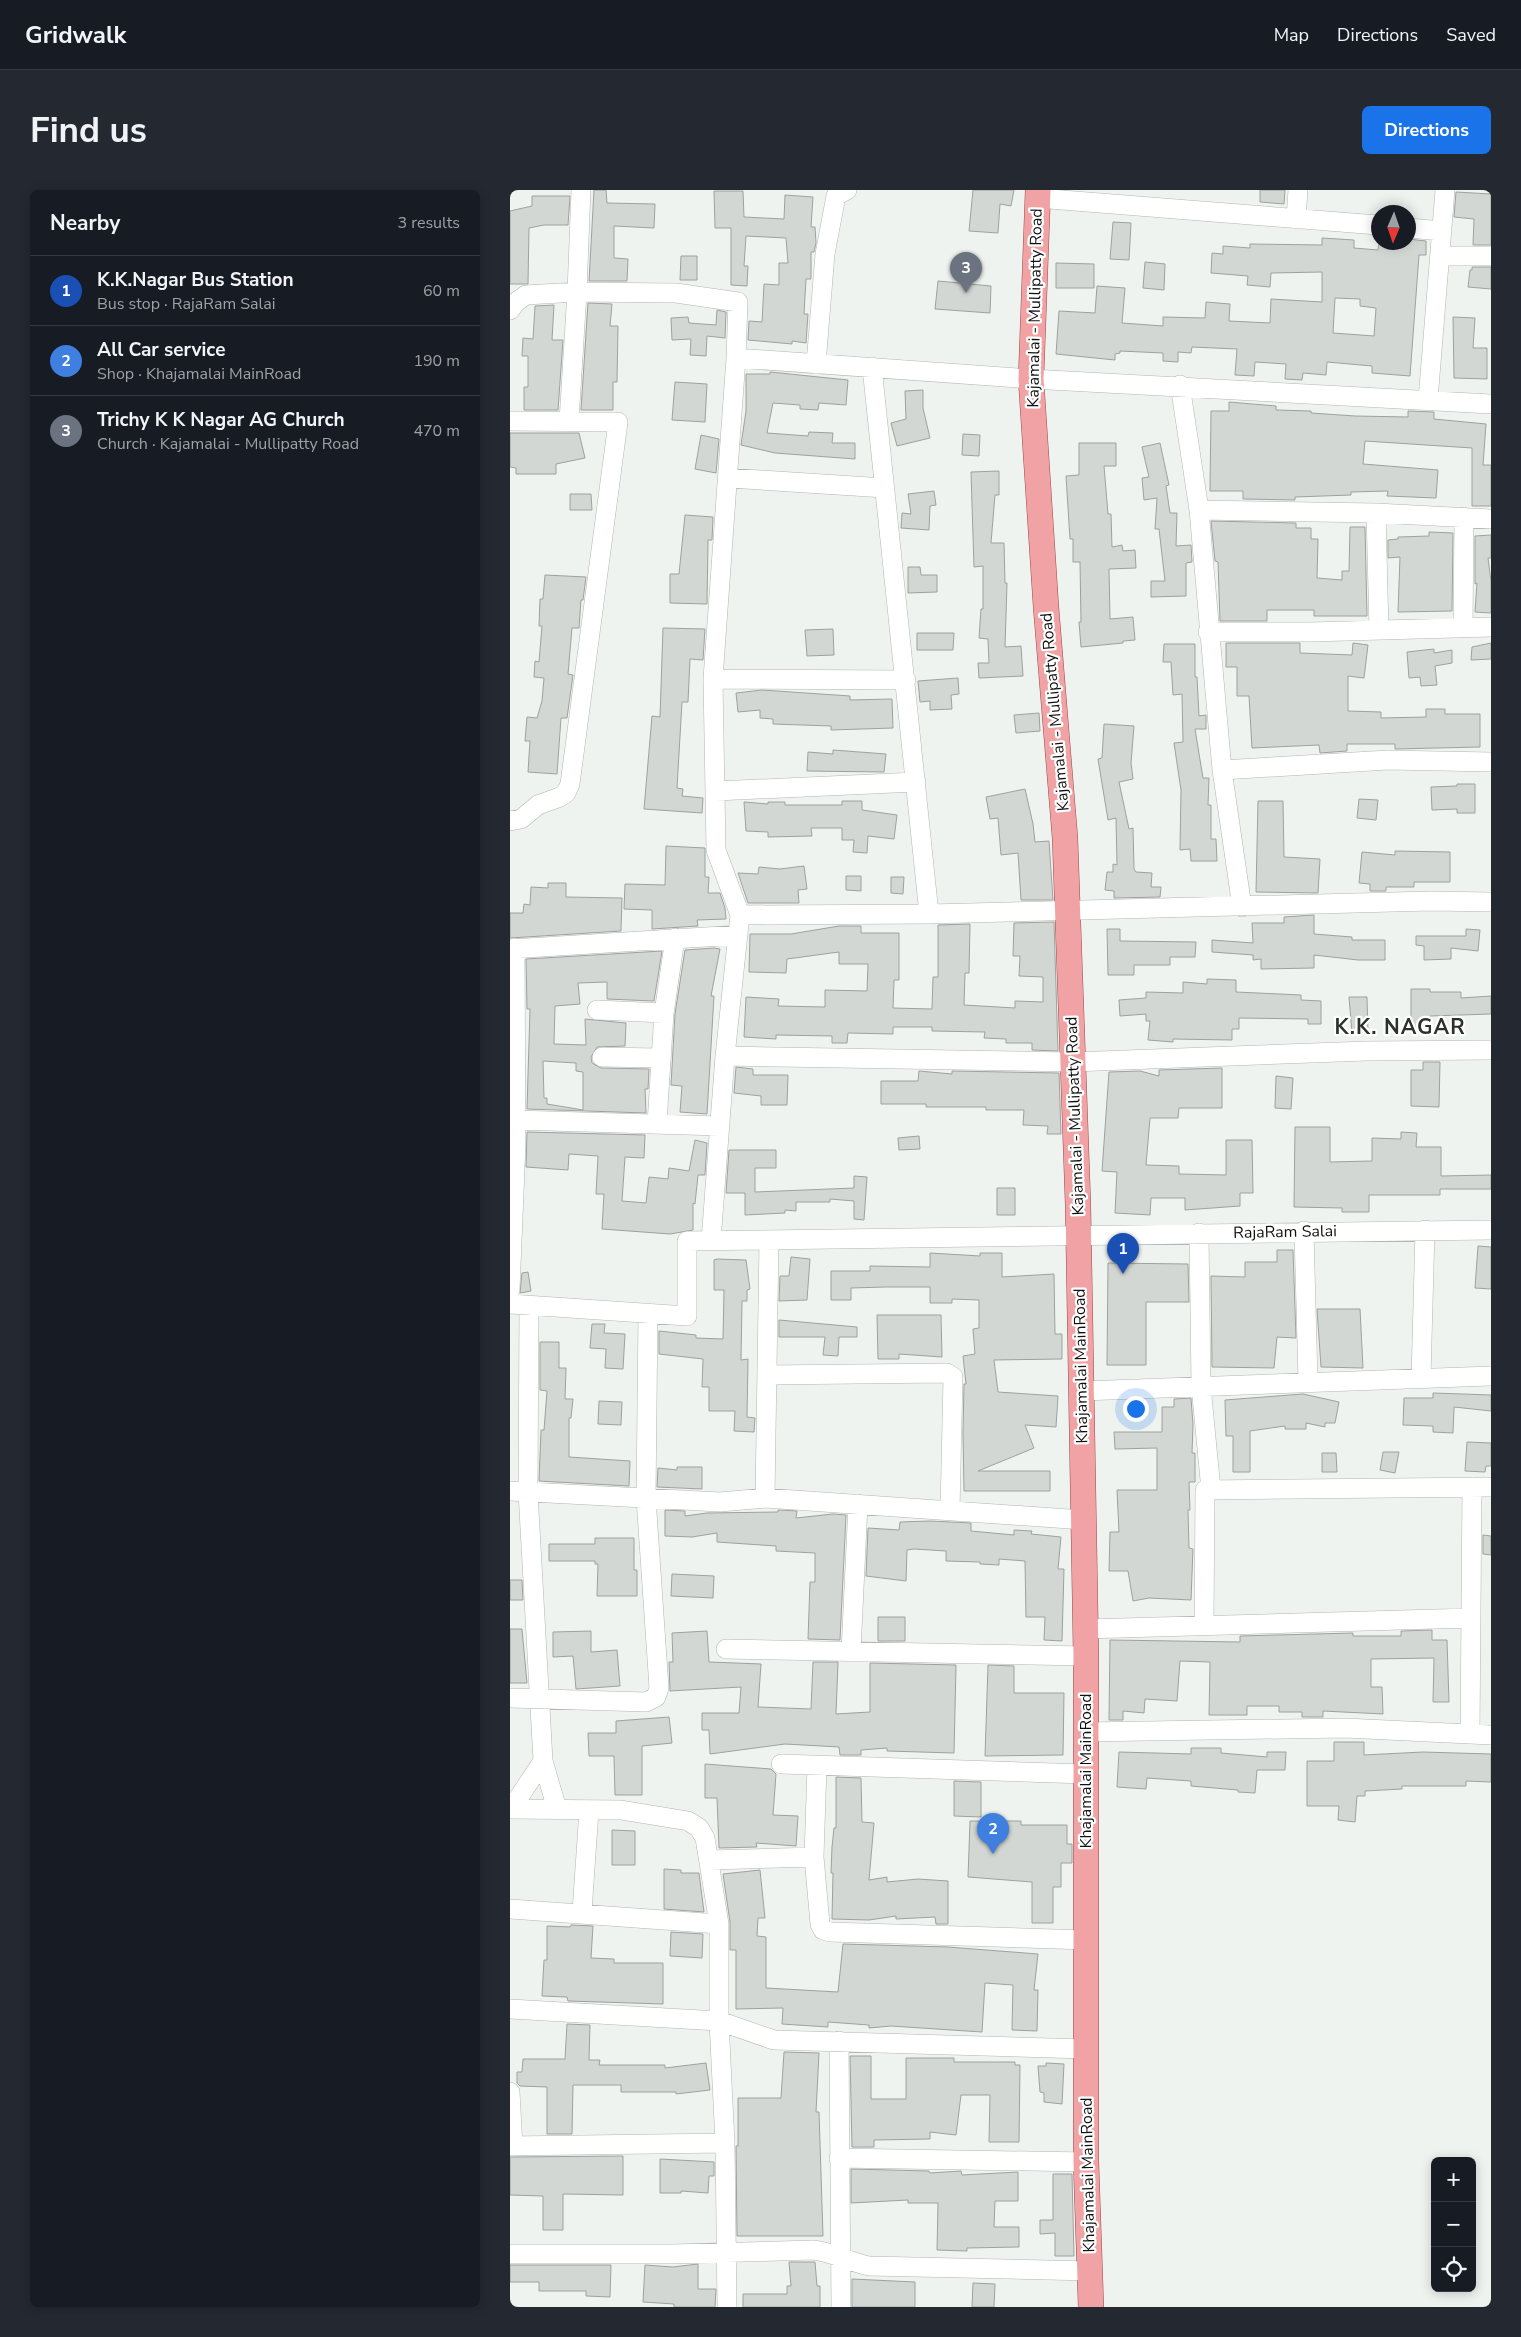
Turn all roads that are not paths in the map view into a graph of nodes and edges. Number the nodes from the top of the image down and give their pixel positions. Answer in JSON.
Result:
{"nodes":[{"id":1,"x":580,"y":190,"type":"edge"},
{"id":2,"x":847,"y":190,"type":"edge"},
{"id":3,"x":1298,"y":190,"type":"edge"},
{"id":4,"x":1445,"y":190,"type":"edge"},
{"id":5,"x":1037,"y":194,"type":"edge"},
{"id":6,"x":1140,"y":198,"type":"edge"},
{"id":7,"x":1296,"y":219,"type":"junction"},
{"id":8,"x":1371,"y":224,"type":"edge"},
{"id":9,"x":1416,"y":228,"type":"edge"},
{"id":10,"x":1442,"y":230,"type":"junction"},
{"id":11,"x":1440,"y":256,"type":"junction"},
{"id":12,"x":1491,"y":256,"type":"edge"},
{"id":13,"x":577,"y":292,"type":"junction"},
{"id":14,"x":510,"y":310,"type":"edge"},
{"id":15,"x":736,"y":358,"type":"junction"},
{"id":16,"x":816,"y":364,"type":"junction"},
{"id":17,"x":872,"y":367,"type":"junction"},
{"id":18,"x":1031,"y":379,"type":"junction"},
{"id":19,"x":1180,"y":385,"type":"junction"},
{"id":20,"x":1428,"y":400,"type":"junction"},
{"id":21,"x":1491,"y":404,"type":"edge"},
{"id":22,"x":569,"y":420,"type":"junction"},
{"id":23,"x":510,"y":421,"type":"edge"},
{"id":24,"x":729,"y":478,"type":"junction"},
{"id":25,"x":885,"y":488,"type":"junction"},
{"id":26,"x":1199,"y":510,"type":"junction"},
{"id":27,"x":1376,"y":513,"type":"junction"},
{"id":28,"x":1464,"y":517,"type":"junction"},
{"id":29,"x":1491,"y":519,"type":"edge"},
{"id":30,"x":1491,"y":627,"type":"edge"},
{"id":31,"x":1462,"y":628,"type":"junction"},
{"id":32,"x":1379,"y":630,"type":"junction"},
{"id":33,"x":1208,"y":632,"type":"junction"},
{"id":34,"x":713,"y":679,"type":"junction"},
{"id":35,"x":906,"y":680,"type":"junction"},
{"id":36,"x":1491,"y":762,"type":"edge"},
{"id":37,"x":1222,"y":770,"type":"junction"},
{"id":38,"x":916,"y":782,"type":"junction"},
{"id":39,"x":716,"y":791,"type":"junction"},
{"id":40,"x":510,"y":821,"type":"edge"},
{"id":41,"x":1491,"y":902,"type":"edge"},
{"id":42,"x":1242,"y":907,"type":"junction"},
{"id":43,"x":1069,"y":909,"type":"junction"},
{"id":44,"x":929,"y":914,"type":"junction"},
{"id":45,"x":740,"y":915,"type":"junction"},
{"id":46,"x":738,"y":934,"type":"junction"},
{"id":47,"x":675,"y":938,"type":"junction"},
{"id":48,"x":512,"y":949,"type":"edge"},
{"id":49,"x":597,"y":1010,"type":"dead end"},
{"id":50,"x":664,"y":1013,"type":"junction"},
{"id":51,"x":1491,"y":1050,"type":"edge"},
{"id":52,"x":725,"y":1056,"type":"junction"},
{"id":53,"x":602,"y":1057,"type":"dead end"},
{"id":54,"x":659,"y":1058,"type":"junction"},
{"id":55,"x":1072,"y":1062,"type":"junction"},
{"id":56,"x":515,"y":1120,"type":"junction"},
{"id":57,"x":656,"y":1124,"type":"junction"},
{"id":58,"x":720,"y":1126,"type":"junction"},
{"id":59,"x":713,"y":1215,"type":"junction"},
{"id":60,"x":1425,"y":1230,"type":"junction"},
{"id":61,"x":1491,"y":1230,"type":"edge"},
{"id":62,"x":1304,"y":1232,"type":"junction"},
{"id":63,"x":1198,"y":1233,"type":"junction"},
{"id":64,"x":1079,"y":1234,"type":"junction"},
{"id":65,"x":769,"y":1240,"type":"junction"},
{"id":66,"x":687,"y":1241,"type":"junction"},
{"id":67,"x":711,"y":1241,"type":"junction"},
{"id":68,"x":510,"y":1290,"type":"edge"},
{"id":69,"x":510,"y":1304,"type":"edge"},
{"id":70,"x":529,"y":1306,"type":"junction"},
{"id":71,"x":648,"y":1313,"type":"junction"},
{"id":72,"x":768,"y":1375,"type":"junction"},
{"id":73,"x":1491,"y":1376,"type":"edge"},
{"id":74,"x":1421,"y":1378,"type":"junction"},
{"id":75,"x":1308,"y":1381,"type":"junction"},
{"id":76,"x":1201,"y":1386,"type":"junction"},
{"id":77,"x":1082,"y":1392,"type":"junction"},
{"id":78,"x":1472,"y":1487,"type":"junction"},
{"id":79,"x":1491,"y":1487,"type":"edge"},
{"id":80,"x":1211,"y":1490,"type":"junction"},
{"id":81,"x":519,"y":1492,"type":"edge"},
{"id":82,"x":646,"y":1498,"type":"junction"},
{"id":83,"x":765,"y":1498,"type":"junction"},
{"id":84,"x":858,"y":1504,"type":"junction"},
{"id":85,"x":946,"y":1506,"type":"junction"},
{"id":86,"x":1084,"y":1520,"type":"junction"},
{"id":87,"x":1471,"y":1618,"type":"junction"},
{"id":88,"x":1204,"y":1626,"type":"junction"},
{"id":89,"x":1085,"y":1629,"type":"junction"},
{"id":90,"x":726,"y":1649,"type":"dead end"},
{"id":91,"x":851,"y":1652,"type":"junction"},
{"id":92,"x":1086,"y":1656,"type":"junction"},
{"id":93,"x":510,"y":1698,"type":"edge"},
{"id":94,"x":539,"y":1700,"type":"junction"},
{"id":95,"x":1085,"y":1732,"type":"junction"},
{"id":96,"x":1470,"y":1734,"type":"junction"},
{"id":97,"x":1491,"y":1735,"type":"edge"},
{"id":98,"x":543,"y":1761,"type":"junction"},
{"id":99,"x":781,"y":1764,"type":"dead end"},
{"id":100,"x":818,"y":1766,"type":"junction"},
{"id":101,"x":1085,"y":1774,"type":"junction"},
{"id":102,"x":510,"y":1809,"type":"edge"},
{"id":103,"x":557,"y":1809,"type":"junction"},
{"id":104,"x":589,"y":1810,"type":"junction"},
{"id":105,"x":814,"y":1857,"type":"junction"},
{"id":106,"x":709,"y":1860,"type":"junction"},
{"id":107,"x":510,"y":1908,"type":"edge"},
{"id":108,"x":582,"y":1912,"type":"junction"},
{"id":109,"x":719,"y":1924,"type":"junction"},
{"id":110,"x":1086,"y":1940,"type":"junction"},
{"id":111,"x":510,"y":2009,"type":"edge"},
{"id":112,"x":719,"y":2022,"type":"junction"},
{"id":113,"x":839,"y":2041,"type":"junction"},
{"id":114,"x":1086,"y":2049,"type":"junction"},
{"id":115,"x":510,"y":2092,"type":"edge"},
{"id":116,"x":725,"y":2143,"type":"junction"},
{"id":117,"x":512,"y":2146,"type":"edge"},
{"id":118,"x":839,"y":2158,"type":"junction"},
{"id":119,"x":1086,"y":2162,"type":"junction"},
{"id":120,"x":726,"y":2252,"type":"junction"},
{"id":121,"x":510,"y":2254,"type":"edge"},
{"id":122,"x":840,"y":2256,"type":"junction"},
{"id":123,"x":1090,"y":2272,"type":"junction"},
{"id":124,"x":727,"y":2307,"type":"edge"},
{"id":125,"x":841,"y":2307,"type":"edge"},
{"id":126,"x":1091,"y":2307,"type":"edge"}],
"edges":[{"from":1,"to":13,"type":"street"},
{"from":2,"to":16,"type":"street"},
{"from":3,"to":7,"type":"street"},
{"from":4,"to":10,"type":"street"},
{"from":5,"to":6,"type":"street"},
{"from":5,"to":18,"type":"main road","name":"Kajamalai - Mullipatty Road"},
{"from":6,"to":7,"type":"street"},
{"from":7,"to":8,"type":"street"},
{"from":9,"to":10,"type":"street"},
{"from":10,"to":11,"type":"street"},
{"from":11,"to":12,"type":"street"},
{"from":11,"to":20,"type":"street"},
{"from":13,"to":14,"type":"street"},
{"from":13,"to":15,"type":"street"},
{"from":13,"to":22,"type":"street"},
{"from":15,"to":16,"type":"street"},
{"from":15,"to":24,"type":"street"},
{"from":16,"to":17,"type":"street"},
{"from":17,"to":18,"type":"street"},
{"from":17,"to":25,"type":"street"},
{"from":18,"to":19,"type":"street"},
{"from":18,"to":43,"type":"main road","name":"Kajamalai - Mullipatty Road"},
{"from":19,"to":20,"type":"street"},
{"from":19,"to":26,"type":"street"},
{"from":20,"to":21,"type":"street"},
{"from":22,"to":23,"type":"street"},
{"from":22,"to":40,"type":"street"},
{"from":24,"to":25,"type":"street"},
{"from":24,"to":34,"type":"street"},
{"from":25,"to":35,"type":"street"},
{"from":26,"to":27,"type":"street"},
{"from":26,"to":33,"type":"street"},
{"from":27,"to":28,"type":"street"},
{"from":27,"to":32,"type":"street"},
{"from":28,"to":29,"type":"street"},
{"from":28,"to":31,"type":"street"},
{"from":30,"to":31,"type":"street"},
{"from":31,"to":32,"type":"street"},
{"from":32,"to":33,"type":"street"},
{"from":33,"to":37,"type":"street"},
{"from":34,"to":35,"type":"street"},
{"from":34,"to":39,"type":"street"},
{"from":35,"to":38,"type":"street"},
{"from":36,"to":37,"type":"street"},
{"from":37,"to":42,"type":"street"},
{"from":38,"to":39,"type":"street"},
{"from":38,"to":44,"type":"street"},
{"from":39,"to":45,"type":"street"},
{"from":41,"to":42,"type":"street"},
{"from":42,"to":43,"type":"street"},
{"from":43,"to":44,"type":"street"},
{"from":43,"to":55,"type":"main road","name":"Kajamalai - Mullipatty Road"},
{"from":44,"to":45,"type":"street"},
{"from":45,"to":46,"type":"street"},
{"from":46,"to":47,"type":"street"},
{"from":46,"to":52,"type":"street"},
{"from":47,"to":48,"type":"street"},
{"from":47,"to":50,"type":"street"},
{"from":48,"to":56,"type":"street"},
{"from":49,"to":50,"type":"street"},
{"from":50,"to":54,"type":"street"},
{"from":51,"to":55,"type":"street"},
{"from":52,"to":55,"type":"street"},
{"from":52,"to":58,"type":"street"},
{"from":53,"to":54,"type":"street"},
{"from":54,"to":57,"type":"street"},
{"from":55,"to":64,"type":"main road","name":"Kajamalai - Mullipatty Road"},
{"from":56,"to":57,"type":"street"},
{"from":56,"to":68,"type":"street"},
{"from":57,"to":58,"type":"street"},
{"from":58,"to":59,"type":"street"},
{"from":59,"to":66,"type":"street"},
{"from":59,"to":67,"type":"street"},
{"from":60,"to":61,"type":"street","name":"RajaRam Salai"},
{"from":60,"to":62,"type":"street","name":"RajaRam Salai"},
{"from":60,"to":74,"type":"street"},
{"from":62,"to":63,"type":"street","name":"RajaRam Salai"},
{"from":62,"to":75,"type":"street"},
{"from":63,"to":64,"type":"street","name":"RajaRam Salai"},
{"from":63,"to":76,"type":"street"},
{"from":64,"to":65,"type":"street","name":"RajaRam Salai"},
{"from":64,"to":77,"type":"main road","name":"Khajamalai MainRoad"},
{"from":65,"to":67,"type":"street","name":"RajaRam Salai"},
{"from":65,"to":72,"type":"street"},
{"from":66,"to":67,"type":"street","name":"RajaRam Salai"},
{"from":66,"to":71,"type":"street"},
{"from":69,"to":70,"type":"street"},
{"from":70,"to":71,"type":"street"},
{"from":70,"to":81,"type":"street"},
{"from":71,"to":82,"type":"street"},
{"from":72,"to":83,"type":"street"},
{"from":72,"to":85,"type":"street"},
{"from":73,"to":74,"type":"street"},
{"from":74,"to":75,"type":"street"},
{"from":75,"to":76,"type":"street"},
{"from":76,"to":77,"type":"street"},
{"from":76,"to":80,"type":"street"},
{"from":77,"to":86,"type":"main road","name":"Khajamalai MainRoad"},
{"from":78,"to":79,"type":"street"},
{"from":78,"to":80,"type":"street"},
{"from":78,"to":87,"type":"street"},
{"from":80,"to":88,"type":"street"},
{"from":81,"to":82,"type":"street"},
{"from":81,"to":94,"type":"street"},
{"from":82,"to":83,"type":"street"},
{"from":82,"to":94,"type":"street"},
{"from":83,"to":84,"type":"street"},
{"from":84,"to":85,"type":"street"},
{"from":84,"to":91,"type":"street"},
{"from":85,"to":86,"type":"street"},
{"from":86,"to":89,"type":"main road","name":"Khajamalai MainRoad"},
{"from":87,"to":88,"type":"street"},
{"from":87,"to":96,"type":"street"},
{"from":88,"to":89,"type":"street"},
{"from":89,"to":92,"type":"main road","name":"Khajamalai MainRoad"},
{"from":90,"to":91,"type":"street"},
{"from":91,"to":92,"type":"street"},
{"from":92,"to":95,"type":"main road","name":"Khajamalai MainRoad"},
{"from":93,"to":94,"type":"street"},
{"from":94,"to":98,"type":"street"},
{"from":95,"to":96,"type":"street"},
{"from":95,"to":101,"type":"main road","name":"Khajamalai MainRoad"},
{"from":96,"to":97,"type":"street"},
{"from":98,"to":102,"type":"street"},
{"from":98,"to":103,"type":"street"},
{"from":99,"to":100,"type":"street"},
{"from":100,"to":101,"type":"street"},
{"from":100,"to":105,"type":"street"},
{"from":101,"to":110,"type":"main road","name":"Khajamalai MainRoad"},
{"from":102,"to":103,"type":"street"},
{"from":103,"to":104,"type":"street"},
{"from":104,"to":106,"type":"street"},
{"from":104,"to":108,"type":"street"},
{"from":105,"to":106,"type":"street"},
{"from":105,"to":110,"type":"street"},
{"from":106,"to":109,"type":"street"},
{"from":107,"to":108,"type":"street"},
{"from":108,"to":109,"type":"street"},
{"from":109,"to":112,"type":"street"},
{"from":110,"to":114,"type":"main road","name":"Khajamalai MainRoad"},
{"from":111,"to":112,"type":"street"},
{"from":112,"to":113,"type":"street"},
{"from":112,"to":116,"type":"street"},
{"from":113,"to":114,"type":"street"},
{"from":113,"to":118,"type":"street"},
{"from":114,"to":119,"type":"main road","name":"Khajamalai MainRoad"},
{"from":115,"to":117,"type":"street"},
{"from":116,"to":117,"type":"street"},
{"from":116,"to":120,"type":"street"},
{"from":118,"to":119,"type":"street"},
{"from":118,"to":122,"type":"street"},
{"from":119,"to":123,"type":"main road","name":"Khajamalai MainRoad"},
{"from":120,"to":121,"type":"street"},
{"from":120,"to":122,"type":"street"},
{"from":120,"to":124,"type":"street"},
{"from":122,"to":123,"type":"street"},
{"from":122,"to":125,"type":"street"},
{"from":123,"to":126,"type":"main road","name":"Khajamalai MainRoad"}]}
